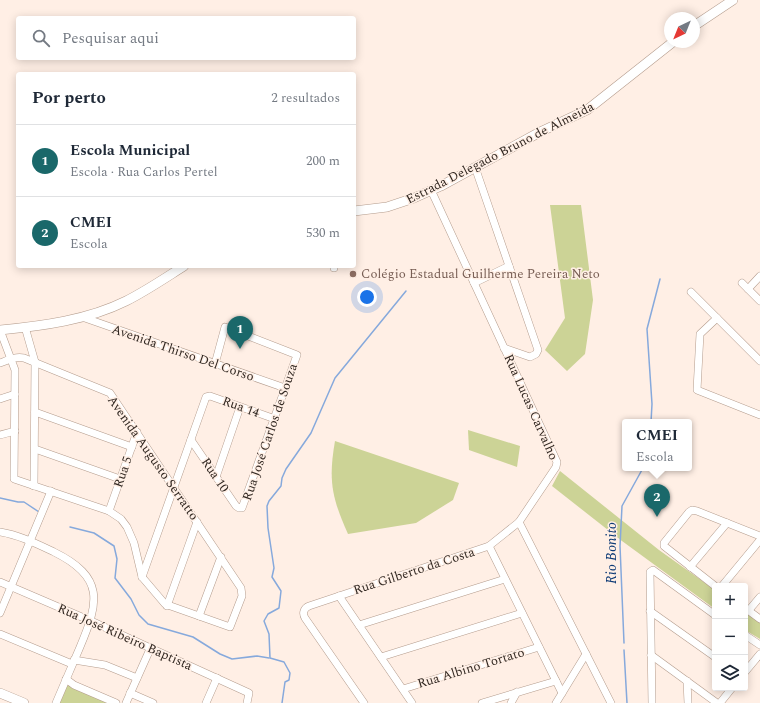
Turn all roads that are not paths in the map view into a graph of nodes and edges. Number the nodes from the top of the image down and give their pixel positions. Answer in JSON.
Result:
{"nodes":[{"id":1,"x":733,"y":0,"type":"edge"},
{"id":2,"x":700,"y":22,"type":"edge"},
{"id":3,"x":666,"y":48,"type":"edge"},
{"id":4,"x":475,"y":167,"type":"junction"},
{"id":5,"x":431,"y":190,"type":"junction"},
{"id":6,"x":356,"y":211,"type":"edge"},
{"id":7,"x":510,"y":266,"type":"junction"},
{"id":8,"x":181,"y":268,"type":"edge"},
{"id":9,"x":760,"y":276,"type":"edge"},
{"id":10,"x":474,"y":283,"type":"junction"},
{"id":11,"x":742,"y":283,"type":"dead end"},
{"id":12,"x":748,"y":289,"type":"junction"},
{"id":13,"x":691,"y":292,"type":"dead end"},
{"id":14,"x":760,"y":301,"type":"edge"},
{"id":15,"x":105,"y":310,"type":"junction"},
{"id":16,"x":80,"y":317,"type":"junction"},
{"id":17,"x":717,"y":318,"type":"junction"},
{"id":18,"x":102,"y":324,"type":"junction"},
{"id":19,"x":24,"y":328,"type":"junction"},
{"id":20,"x":0,"y":330,"type":"edge"},
{"id":21,"x":504,"y":348,"type":"junction"},
{"id":22,"x":11,"y":359,"type":"junction"},
{"id":23,"x":760,"y":361,"type":"edge"},
{"id":24,"x":35,"y":362,"type":"junction"},
{"id":25,"x":0,"y":363,"type":"edge"},
{"id":26,"x":214,"y":364,"type":"junction"},
{"id":27,"x":285,"y":388,"type":"junction"},
{"id":28,"x":15,"y":394,"type":"junction"},
{"id":29,"x":0,"y":399,"type":"edge"},
{"id":30,"x":240,"y":407,"type":"junction"},
{"id":31,"x":35,"y":412,"type":"junction"},
{"id":32,"x":760,"y":415,"type":"edge"},
{"id":33,"x":274,"y":419,"type":"junction"},
{"id":34,"x":15,"y":431,"type":"junction"},
{"id":35,"x":137,"y":432,"type":"junction"},
{"id":36,"x":0,"y":435,"type":"edge"},
{"id":37,"x":191,"y":440,"type":"junction"},
{"id":38,"x":132,"y":447,"type":"junction"},
{"id":39,"x":35,"y":449,"type":"junction"},
{"id":40,"x":216,"y":477,"type":"junction"},
{"id":41,"x":120,"y":479,"type":"junction"},
{"id":42,"x":34,"y":486,"type":"junction"},
{"id":43,"x":174,"y":488,"type":"junction"},
{"id":44,"x":51,"y":491,"type":"junction"},
{"id":45,"x":241,"y":508,"type":"joint"},
{"id":46,"x":109,"y":511,"type":"junction"},
{"id":47,"x":197,"y":522,"type":"junction"},
{"id":48,"x":519,"y":522,"type":"junction"},
{"id":49,"x":727,"y":523,"type":"junction"},
{"id":50,"x":0,"y":532,"type":"edge"},
{"id":51,"x":760,"y":536,"type":"edge"},
{"id":52,"x":760,"y":540,"type":"edge"},
{"id":53,"x":30,"y":541,"type":"junction"},
{"id":54,"x":489,"y":546,"type":"junction"},
{"id":55,"x":220,"y":557,"type":"junction"},
{"id":56,"x":690,"y":568,"type":"junction"},
{"id":57,"x":142,"y":577,"type":"junction"},
{"id":58,"x":505,"y":579,"type":"junction"},
{"id":59,"x":0,"y":582,"type":"edge"},
{"id":60,"x":724,"y":583,"type":"edge"},
{"id":61,"x":712,"y":584,"type":"edge"},
{"id":62,"x":11,"y":587,"type":"junction"},
{"id":63,"x":339,"y":596,"type":"junction"},
{"id":64,"x":760,"y":597,"type":"edge"},
{"id":65,"x":167,"y":606,"type":"junction"},
{"id":66,"x":748,"y":608,"type":"edge"},
{"id":67,"x":748,"y":610,"type":"edge"},
{"id":68,"x":650,"y":611,"type":"junction"},
{"id":69,"x":0,"y":613,"type":"edge"},
{"id":70,"x":522,"y":613,"type":"junction"},
{"id":71,"x":712,"y":613,"type":"edge"},
{"id":72,"x":199,"y":616,"type":"junction"},
{"id":73,"x":760,"y":619,"type":"edge"},
{"id":74,"x":91,"y":620,"type":"junction"},
{"id":75,"x":359,"y":625,"type":"junction"},
{"id":76,"x":0,"y":634,"type":"edge"},
{"id":77,"x":748,"y":637,"type":"edge"},
{"id":78,"x":760,"y":645,"type":"edge"},
{"id":79,"x":539,"y":647,"type":"junction"},
{"id":80,"x":151,"y":648,"type":"junction"},
{"id":81,"x":586,"y":654,"type":"junction"},
{"id":82,"x":760,"y":654,"type":"edge"},
{"id":83,"x":651,"y":655,"type":"junction"},
{"id":84,"x":712,"y":655,"type":"edge"},
{"id":85,"x":381,"y":656,"type":"junction"},
{"id":86,"x":73,"y":662,"type":"junction"},
{"id":87,"x":748,"y":668,"type":"edge"},
{"id":88,"x":137,"y":678,"type":"junction"},
{"id":89,"x":217,"y":678,"type":"junction"},
{"id":90,"x":66,"y":679,"type":"junction"},
{"id":91,"x":556,"y":681,"type":"junction"},
{"id":92,"x":687,"y":681,"type":"junction"},
{"id":93,"x":402,"y":689,"type":"junction"},
{"id":94,"x":729,"y":691,"type":"edge"},
{"id":95,"x":517,"y":692,"type":"junction"},
{"id":96,"x":0,"y":693,"type":"edge"},
{"id":97,"x":130,"y":693,"type":"junction"},
{"id":98,"x":562,"y":694,"type":"junction"},
{"id":99,"x":608,"y":701,"type":"edge"},
{"id":100,"x":24,"y":703,"type":"edge"},
{"id":101,"x":56,"y":703,"type":"edge"},
{"id":102,"x":116,"y":703,"type":"edge"},
{"id":103,"x":126,"y":703,"type":"edge"},
{"id":104,"x":153,"y":703,"type":"edge"},
{"id":105,"x":206,"y":703,"type":"edge"},
{"id":106,"x":247,"y":703,"type":"edge"},
{"id":107,"x":364,"y":703,"type":"edge"},
{"id":108,"x":412,"y":703,"type":"edge"},
{"id":109,"x":482,"y":703,"type":"edge"},
{"id":110,"x":511,"y":703,"type":"edge"},
{"id":111,"x":556,"y":703,"type":"edge"},
{"id":112,"x":652,"y":703,"type":"edge"},
{"id":113,"x":688,"y":703,"type":"edge"},
{"id":114,"x":718,"y":703,"type":"edge"}],
"edges":[{"from":1,"to":2,"type":"main road"},
{"from":3,"to":4,"type":"main road","name":"Estrada Delegado Bruno de Almeida"},
{"from":4,"to":5,"type":"main road","name":"Estrada Delegado Bruno de Almeida"},
{"from":4,"to":7,"type":"street"},
{"from":5,"to":6,"type":"main road","name":"Estrada Delegado Bruno de Almeida"},
{"from":5,"to":10,"type":"street","name":"Rua Lucas Carvalho"},
{"from":7,"to":10,"type":"street"},
{"from":7,"to":21,"type":"street"},
{"from":8,"to":15,"type":"main road"},
{"from":9,"to":12,"type":"street"},
{"from":10,"to":21,"type":"street","name":"Rua Lucas Carvalho"},
{"from":11,"to":12,"type":"street"},
{"from":12,"to":14,"type":"street"},
{"from":13,"to":17,"type":"street"},
{"from":15,"to":16,"type":"main road"},
{"from":15,"to":18,"type":"street"},
{"from":16,"to":18,"type":"street","name":"Avenida Thirso Del Corso"},
{"from":16,"to":19,"type":"main road"},
{"from":17,"to":23,"type":"street"},
{"from":17,"to":32,"type":"street"},
{"from":18,"to":26,"type":"street","name":"Avenida Thirso Del Corso"},
{"from":19,"to":20,"type":"main road"},
{"from":19,"to":24,"type":"street"},
{"from":20,"to":22,"type":"street"},
{"from":21,"to":48,"type":"street","name":"Rua Lucas Carvalho"},
{"from":22,"to":24,"type":"street","name":"Avenida Augusto Serratto"},
{"from":22,"to":25,"type":"street"},
{"from":22,"to":28,"type":"street"},
{"from":24,"to":31,"type":"street"},
{"from":24,"to":35,"type":"street","name":"Avenida Augusto Serratto"},
{"from":26,"to":27,"type":"street","name":"Avenida Thirso Del Corso"},
{"from":26,"to":27,"type":"street","name":"Rua José Carlos de Souza"},
{"from":27,"to":33,"type":"street","name":"Rua José Carlos de Souza"},
{"from":28,"to":29,"type":"street"},
{"from":28,"to":34,"type":"street"},
{"from":30,"to":33,"type":"street","name":"Rua 14"},
{"from":30,"to":37,"type":"street","name":"Rua 14"},
{"from":30,"to":40,"type":"street"},
{"from":31,"to":38,"type":"street"},
{"from":31,"to":39,"type":"street"},
{"from":33,"to":45,"type":"street","name":"Rua José Carlos de Souza"},
{"from":34,"to":36,"type":"street"},
{"from":34,"to":42,"type":"street"},
{"from":35,"to":38,"type":"street","name":"Rua 5"},
{"from":35,"to":43,"type":"street","name":"Avenida Augusto Serratto"},
{"from":37,"to":40,"type":"street","name":"Rua 10"},
{"from":37,"to":43,"type":"street"},
{"from":38,"to":41,"type":"street","name":"Rua 5"},
{"from":39,"to":41,"type":"street"},
{"from":39,"to":42,"type":"street"},
{"from":40,"to":45,"type":"street","name":"Rua 10"},
{"from":41,"to":46,"type":"street","name":"Rua 5"},
{"from":42,"to":44,"type":"street"},
{"from":43,"to":47,"type":"street","name":"Avenida Augusto Serratto"},
{"from":43,"to":57,"type":"street"},
{"from":44,"to":46,"type":"street"},
{"from":44,"to":53,"type":"street"},
{"from":46,"to":57,"type":"street"},
{"from":47,"to":55,"type":"street","name":"Avenida Augusto Serratto"},
{"from":47,"to":65,"type":"street"},
{"from":48,"to":54,"type":"street","name":"Rua Gilberto da Costa"},
{"from":48,"to":81,"type":"street"},
{"from":49,"to":51,"type":"street"},
{"from":49,"to":56,"type":"street"},
{"from":49,"to":56,"type":"street"},
{"from":50,"to":53,"type":"street"},
{"from":52,"to":60,"type":"street"},
{"from":53,"to":62,"type":"street"},
{"from":53,"to":74,"type":"street"},
{"from":54,"to":58,"type":"street"},
{"from":54,"to":63,"type":"street","name":"Rua Gilberto da Costa"},
{"from":55,"to":72,"type":"street"},
{"from":55,"to":72,"type":"street","name":"Avenida Augusto Serratto"},
{"from":56,"to":61,"type":"street"},
{"from":57,"to":65,"type":"street"},
{"from":58,"to":70,"type":"street"},
{"from":58,"to":75,"type":"street"},
{"from":59,"to":62,"type":"street","name":"Rua José Ribeiro Baptista"},
{"from":62,"to":69,"type":"street"},
{"from":62,"to":74,"type":"street","name":"Rua José Ribeiro Baptista"},
{"from":63,"to":75,"type":"street"},
{"from":63,"to":107,"type":"street","name":"Rua Gilberto da Costa"},
{"from":64,"to":66,"type":"street"},
{"from":65,"to":72,"type":"street"},
{"from":67,"to":73,"type":"street"},
{"from":68,"to":71,"type":"street"},
{"from":68,"to":83,"type":"street"},
{"from":68,"to":84,"type":"street"},
{"from":70,"to":79,"type":"street"},
{"from":70,"to":85,"type":"street"},
{"from":74,"to":80,"type":"street","name":"Rua José Ribeiro Baptista"},
{"from":74,"to":86,"type":"street"},
{"from":75,"to":85,"type":"street"},
{"from":76,"to":86,"type":"street"},
{"from":77,"to":78,"type":"street"},
{"from":79,"to":91,"type":"street"},
{"from":79,"to":93,"type":"street","name":"Rua Albino Tortato"},
{"from":80,"to":88,"type":"street"},
{"from":80,"to":89,"type":"street","name":"Rua José Ribeiro Baptista"},
{"from":81,"to":98,"type":"street"},
{"from":81,"to":99,"type":"street"},
{"from":82,"to":87,"type":"street"},
{"from":83,"to":92,"type":"street"},
{"from":83,"to":112,"type":"street"},
{"from":85,"to":93,"type":"street"},
{"from":86,"to":88,"type":"street"},
{"from":86,"to":90,"type":"street"},
{"from":88,"to":97,"type":"street"},
{"from":89,"to":105,"type":"street"},
{"from":89,"to":106,"type":"street","name":"Rua José Ribeiro Baptista"},
{"from":90,"to":101,"type":"street"},
{"from":90,"to":102,"type":"street"},
{"from":91,"to":95,"type":"street"},
{"from":91,"to":98,"type":"street"},
{"from":92,"to":113,"type":"street"},
{"from":92,"to":114,"type":"street"},
{"from":93,"to":108,"type":"street"},
{"from":94,"to":114,"type":"street"},
{"from":95,"to":109,"type":"street"},
{"from":95,"to":110,"type":"street"},
{"from":96,"to":100,"type":"main road"},
{"from":97,"to":103,"type":"street"},
{"from":97,"to":104,"type":"street"},
{"from":98,"to":111,"type":"street"}]}
